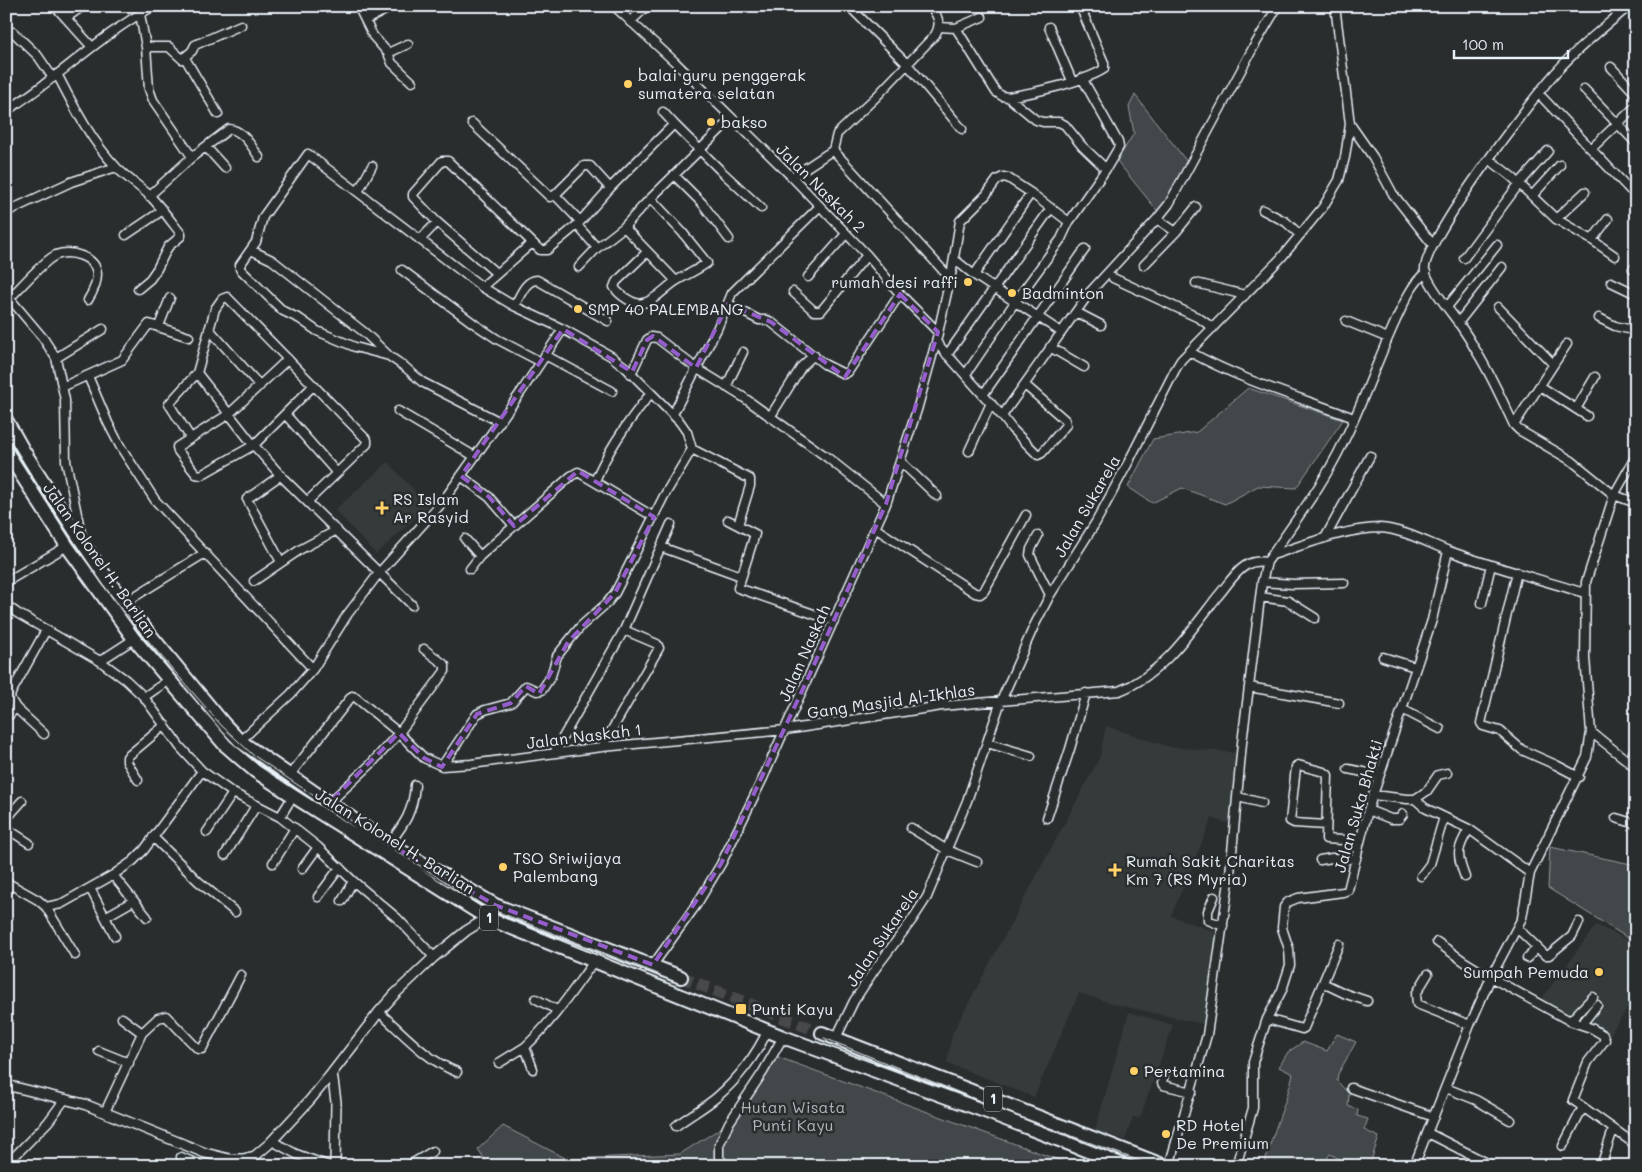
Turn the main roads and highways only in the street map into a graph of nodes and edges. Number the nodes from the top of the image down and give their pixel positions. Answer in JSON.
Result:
{"nodes":[{"id":1,"x":6,"y":420,"type":"edge"},
{"id":2,"x":6,"y":451,"type":"edge"},
{"id":3,"x":681,"y":977,"type":"tunnel mouth"},
{"id":4,"x":822,"y":1033,"type":"tunnel mouth"},
{"id":5,"x":1126,"y":1166,"type":"edge"},
{"id":6,"x":1165,"y":1166,"type":"edge"}],
"edges":[{"from":1,"to":3,"type":"highway","number":"1"},
{"from":2,"to":5,"type":"highway","name":"Jalan Kolonel H. Barlian","number":"1"},
{"from":4,"to":6,"type":"highway","number":"1"}]}
